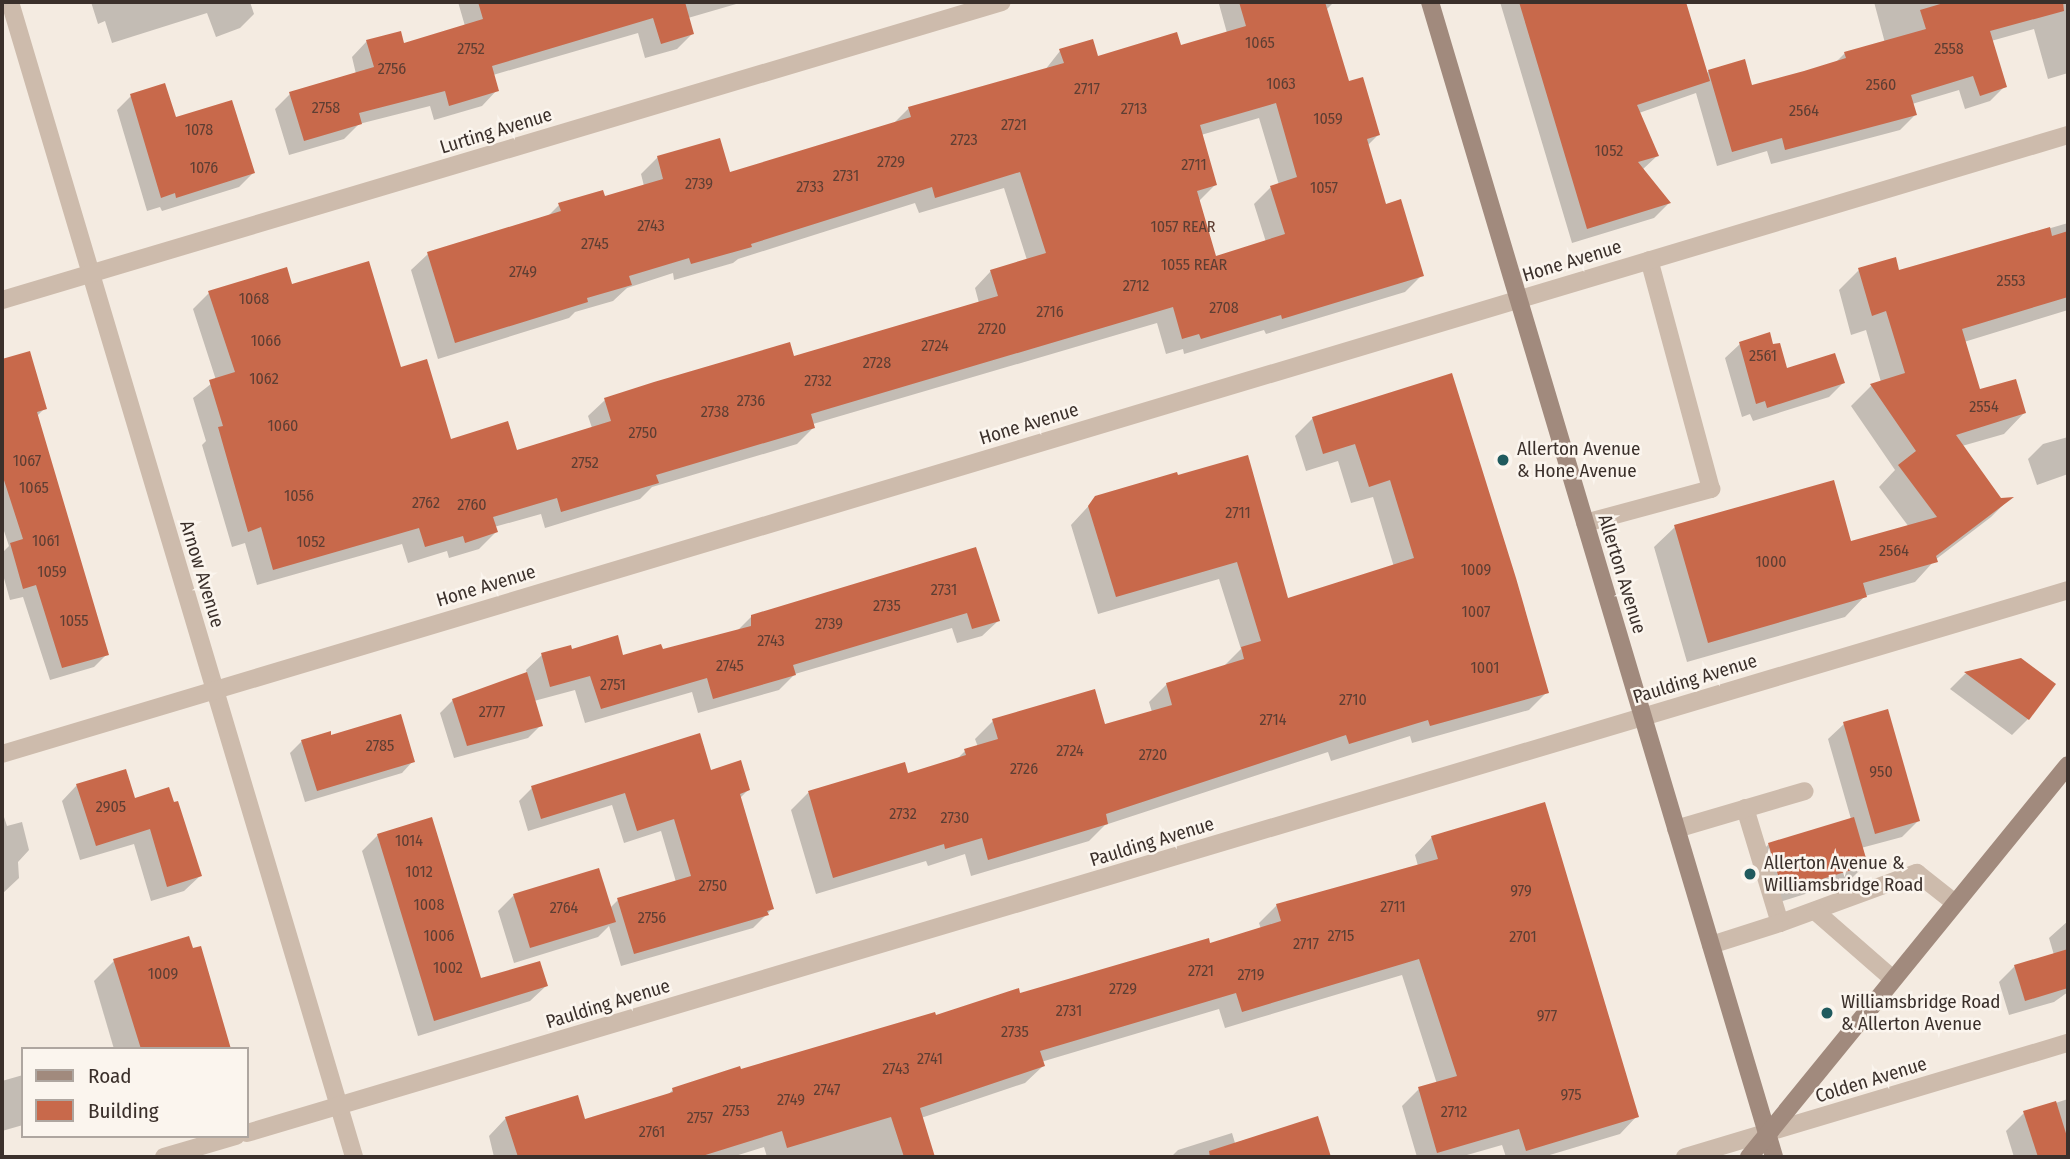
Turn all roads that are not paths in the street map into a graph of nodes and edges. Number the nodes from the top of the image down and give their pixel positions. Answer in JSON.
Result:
{"nodes":[{"id":1,"x":10,"y":2,"type":"edge"},
{"id":2,"x":1002,"y":2,"type":"edge"},
{"id":3,"x":1430,"y":2,"type":"edge"},
{"id":4,"x":2068,"y":135,"type":"edge"},
{"id":5,"x":1649,"y":260,"type":"junction"},
{"id":6,"x":91,"y":274,"type":"junction"},
{"id":7,"x":1518,"y":299,"type":"junction"},
{"id":8,"x":2,"y":300,"type":"edge"},
{"id":9,"x":1585,"y":523,"type":"junction"},
{"id":10,"x":2068,"y":590,"type":"edge"},
{"id":11,"x":214,"y":690,"type":"junction"},
{"id":12,"x":1643,"y":717,"type":"junction"},
{"id":13,"x":2,"y":754,"type":"edge"},
{"id":14,"x":2068,"y":765,"type":"edge"},
{"id":15,"x":1805,"y":791,"type":"dead end"},
{"id":16,"x":1745,"y":808,"type":"junction"},
{"id":17,"x":1676,"y":829,"type":"junction"},
{"id":18,"x":1955,"y":903,"type":"junction"},
{"id":19,"x":1815,"y":911,"type":"junction"},
{"id":20,"x":1780,"y":923,"type":"junction"},
{"id":21,"x":1711,"y":945,"type":"junction"},
{"id":22,"x":1893,"y":979,"type":"junction"},
{"id":23,"x":2068,"y":1043,"type":"edge"},
{"id":24,"x":338,"y":1106,"type":"junction"},
{"id":25,"x":248,"y":1133,"type":"edge"},
{"id":26,"x":1767,"y":1133,"type":"junction"},
{"id":27,"x":229,"y":1138,"type":"edge"},
{"id":28,"x":164,"y":1157,"type":"edge"},
{"id":29,"x":354,"y":1157,"type":"edge"},
{"id":30,"x":1685,"y":1157,"type":"edge"},
{"id":31,"x":1749,"y":1157,"type":"edge"},
{"id":32,"x":1774,"y":1157,"type":"edge"}],
"edges":[{"from":1,"to":6,"type":"street","name":"Arnow Avenue"},
{"from":2,"to":6,"type":"street","name":"Lurting Avenue"},
{"from":3,"to":7,"type":"main road","name":"Allerton Avenue"},
{"from":4,"to":5,"type":"street","name":"Hone Avenue"},
{"from":5,"to":7,"type":"street","name":"Hone Avenue"},
{"from":5,"to":9,"type":"street"},
{"from":6,"to":8,"type":"street","name":"Lurting Avenue"},
{"from":6,"to":11,"type":"street","name":"Arnow Avenue"},
{"from":7,"to":9,"type":"main road","name":"Allerton Avenue"},
{"from":7,"to":11,"type":"street","name":"Hone Avenue"},
{"from":9,"to":12,"type":"main road","name":"Allerton Avenue"},
{"from":10,"to":12,"type":"street","name":"Paulding Avenue"},
{"from":11,"to":13,"type":"street","name":"Hone Avenue"},
{"from":11,"to":24,"type":"street","name":"Arnow Avenue"},
{"from":12,"to":17,"type":"main road","name":"Allerton Avenue"},
{"from":12,"to":24,"type":"street","name":"Paulding Avenue"},
{"from":14,"to":18,"type":"main road"},
{"from":15,"to":16,"type":"street"},
{"from":16,"to":17,"type":"street"},
{"from":16,"to":20,"type":"street"},
{"from":17,"to":21,"type":"main road","name":"Allerton Avenue"},
{"from":18,"to":19,"type":"street"},
{"from":18,"to":22,"type":"main road"},
{"from":19,"to":20,"type":"street"},
{"from":19,"to":22,"type":"street"},
{"from":20,"to":21,"type":"street"},
{"from":21,"to":26,"type":"main road","name":"Allerton Avenue"},
{"from":22,"to":26,"type":"main road"},
{"from":23,"to":26,"type":"street","name":"Colden Avenue"},
{"from":24,"to":25,"type":"street","name":"Paulding Avenue"},
{"from":24,"to":29,"type":"street","name":"Arnow Avenue"},
{"from":26,"to":30,"type":"street","name":"Colden Avenue"},
{"from":26,"to":31,"type":"main road"},
{"from":26,"to":32,"type":"main road","name":"Allerton Avenue"},
{"from":27,"to":28,"type":"street"}]}
